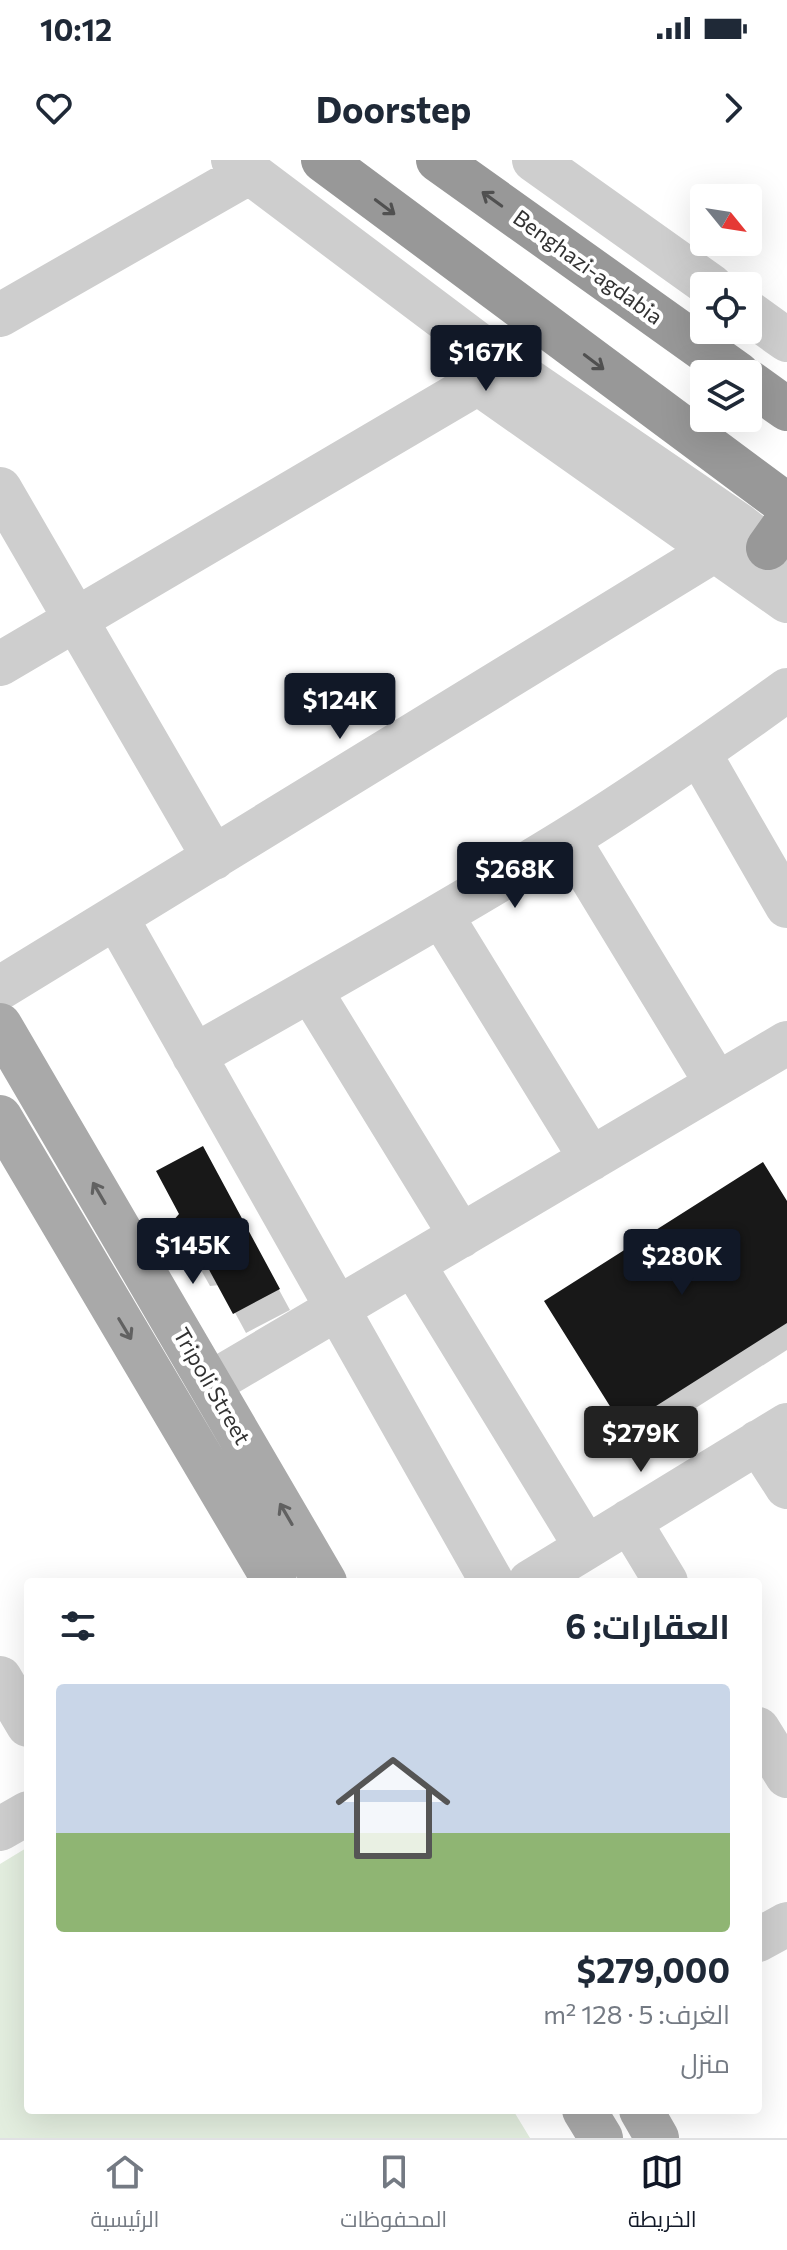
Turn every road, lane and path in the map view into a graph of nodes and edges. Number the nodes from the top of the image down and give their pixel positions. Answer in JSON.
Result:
{"nodes":[{"id":1,"x":323,"y":160,"type":"edge"},
{"id":2,"x":438,"y":160,"type":"edge"},
{"id":3,"x":534,"y":160,"type":"edge"},
{"id":4,"x":242,"y":166,"type":"edge"},
{"id":5,"x":691,"y":272,"type":"edge"},
{"id":6,"x":0,"y":315,"type":"edge"},
{"id":7,"x":762,"y":322,"type":"edge"},
{"id":8,"x":787,"y":340,"type":"edge"},
{"id":9,"x":718,"y":360,"type":"edge"},
{"id":10,"x":493,"y":375,"type":"junction"},
{"id":11,"x":762,"y":391,"type":"edge"},
{"id":12,"x":787,"y":409,"type":"edge"},
{"id":13,"x":0,"y":489,"type":"edge"},
{"id":14,"x":787,"y":505,"type":"edge"},
{"id":15,"x":781,"y":544,"type":"edge"},
{"id":16,"x":715,"y":550,"type":"junction"},
{"id":17,"x":787,"y":601,"type":"edge"},
{"id":18,"x":77,"y":621,"type":"junction"},
{"id":19,"x":0,"y":664,"type":"edge"},
{"id":20,"x":787,"y":690,"type":"edge"},
{"id":21,"x":699,"y":753,"type":"junction"},
{"id":22,"x":568,"y":839,"type":"junction"},
{"id":23,"x":214,"y":858,"type":"junction"},
{"id":24,"x":787,"y":906,"type":"edge"},
{"id":25,"x":441,"y":915,"type":"junction"},
{"id":26,"x":116,"y":917,"type":"junction"},
{"id":27,"x":0,"y":988,"type":"edge"},
{"id":28,"x":310,"y":990,"type":"junction"},
{"id":29,"x":0,"y":1025,"type":"edge"},
{"id":30,"x":787,"y":1043,"type":"edge"},
{"id":31,"x":194,"y":1056,"type":"junction"},
{"id":32,"x":717,"y":1084,"type":"junction"},
{"id":33,"x":0,"y":1117,"type":"edge"},
{"id":34,"x":591,"y":1159,"type":"junction"},
{"id":35,"x":461,"y":1236,"type":"junction"},
{"id":36,"x":413,"y":1264,"type":"junction"},
{"id":37,"x":338,"y":1310,"type":"junction"},
{"id":38,"x":211,"y":1383,"type":"junction"},
{"id":39,"x":773,"y":1433,"type":"edge"},
{"id":40,"x":787,"y":1487,"type":"edge"},
{"id":41,"x":629,"y":1521,"type":"junction"},
{"id":42,"x":586,"y":1547,"type":"junction"},
{"id":43,"x":273,"y":1578,"type":"edge"},
{"id":44,"x":323,"y":1578,"type":"edge"},
{"id":45,"x":490,"y":1578,"type":"edge"},
{"id":46,"x":536,"y":1578,"type":"edge"},
{"id":47,"x":664,"y":1578,"type":"edge"},
{"id":48,"x":0,"y":1678,"type":"edge"},
{"id":49,"x":24,"y":1718,"type":"edge"},
{"id":50,"x":762,"y":1735,"type":"edge"},
{"id":51,"x":787,"y":1776,"type":"edge"},
{"id":52,"x":762,"y":1791,"type":"edge"},
{"id":53,"x":24,"y":1815,"type":"edge"},
{"id":54,"x":0,"y":1829,"type":"edge"},
{"id":55,"x":787,"y":1924,"type":"edge"},
{"id":56,"x":762,"y":1938,"type":"edge"},
{"id":57,"x":586,"y":2114,"type":"edge"},
{"id":58,"x":643,"y":2114,"type":"edge"},
{"id":59,"x":601,"y":2138,"type":"edge"},
{"id":60,"x":657,"y":2138,"type":"edge"}],
"edges":[{"from":1,"to":14,"type":"highway","one_way":true},
{"from":9,"to":2,"type":"highway","name":"Benghazi-agdabia","one_way":true},
{"from":3,"to":5,"type":"street"},
{"from":4,"to":6,"type":"street"},
{"from":4,"to":10,"type":"street"},
{"from":7,"to":8,"type":"street"},
{"from":10,"to":15,"type":"street"},
{"from":10,"to":16,"type":"street"},
{"from":10,"to":18,"type":"street"},
{"from":11,"to":12,"type":"highway"},
{"from":13,"to":18,"type":"street"},
{"from":16,"to":17,"type":"street"},
{"from":16,"to":23,"type":"street"},
{"from":18,"to":19,"type":"street"},
{"from":18,"to":23,"type":"street"},
{"from":20,"to":21,"type":"street"},
{"from":21,"to":22,"type":"street"},
{"from":21,"to":24,"type":"street"},
{"from":22,"to":25,"type":"street"},
{"from":22,"to":32,"type":"street"},
{"from":23,"to":26,"type":"street"},
{"from":25,"to":28,"type":"street"},
{"from":25,"to":34,"type":"street"},
{"from":26,"to":27,"type":"street"},
{"from":26,"to":31,"type":"street"},
{"from":28,"to":31,"type":"street"},
{"from":28,"to":35,"type":"street"},
{"from":38,"to":29,"type":"main road","name":"Tripoli Street","one_way":true},
{"from":30,"to":32,"type":"street"},
{"from":31,"to":37,"type":"street"},
{"from":32,"to":34,"type":"street"},
{"from":33,"to":43,"type":"main road","name":"Tripoli Street","one_way":true},
{"from":34,"to":35,"type":"street"},
{"from":35,"to":36,"type":"street"},
{"from":36,"to":37,"type":"street"},
{"from":36,"to":42,"type":"street"},
{"from":37,"to":38,"type":"street"},
{"from":37,"to":45,"type":"street"},
{"from":44,"to":38,"type":"main road","name":"Tripoli Street","one_way":true},
{"from":39,"to":40,"type":"street"},
{"from":39,"to":41,"type":"street"},
{"from":41,"to":42,"type":"street"},
{"from":41,"to":47,"type":"street"},
{"from":42,"to":46,"type":"street"},
{"from":48,"to":49,"type":"street"},
{"from":50,"to":51,"type":"street"},
{"from":51,"to":52,"type":"street"},
{"from":53,"to":54,"type":"street"},
{"from":55,"to":56,"type":"street"},
{"from":57,"to":59,"type":"main road"},
{"from":58,"to":60,"type":"main road"}]}
